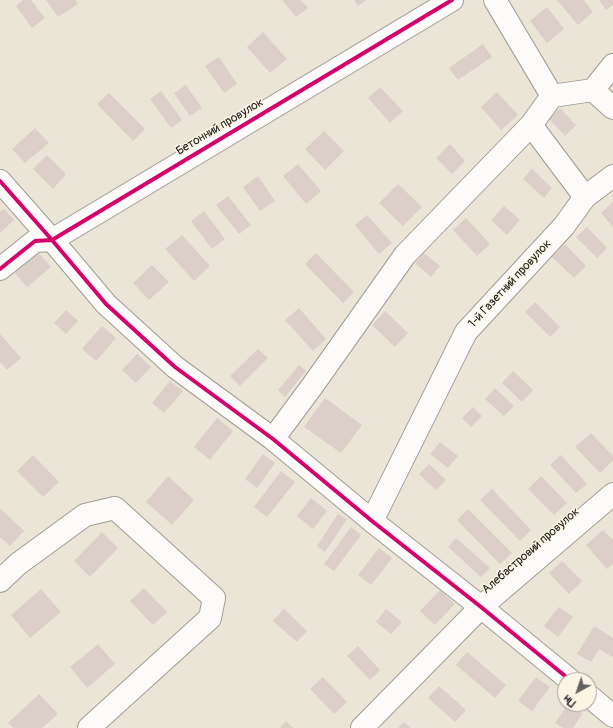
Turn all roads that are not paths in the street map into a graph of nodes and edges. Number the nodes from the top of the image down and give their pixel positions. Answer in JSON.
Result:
{"nodes":[{"id":1,"x":452,"y":0,"type":"edge"},
{"id":2,"x":495,"y":0,"type":"edge"},
{"id":3,"x":613,"y":65,"type":"edge"},
{"id":4,"x":593,"y":90,"type":"junction"},
{"id":5,"x":552,"y":96,"type":"junction"},
{"id":6,"x":613,"y":108,"type":"edge"},
{"id":7,"x":531,"y":125,"type":"junction"},
{"id":8,"x":613,"y":176,"type":"edge"},
{"id":9,"x":0,"y":181,"type":"edge"},
{"id":10,"x":585,"y":198,"type":"junction"},
{"id":11,"x":52,"y":240,"type":"junction"},
{"id":12,"x":0,"y":269,"type":"edge"},
{"id":13,"x":273,"y":439,"type":"junction"},
{"id":14,"x":613,"y":494,"type":"edge"},
{"id":15,"x":372,"y":521,"type":"junction"},
{"id":16,"x":0,"y":581,"type":"edge"},
{"id":17,"x":481,"y":607,"type":"junction"},
{"id":18,"x":560,"y":672,"type":"edge"},
{"id":19,"x":597,"y":703,"type":"edge"},
{"id":20,"x":613,"y":716,"type":"edge"},
{"id":21,"x":89,"y":728,"type":"edge"},
{"id":22,"x":362,"y":728,"type":"edge"}],
"edges":[{"from":1,"to":11,"type":"street","name":"Бетонний провулок"},
{"from":2,"to":5,"type":"street"},
{"from":3,"to":4,"type":"street"},
{"from":4,"to":5,"type":"street"},
{"from":4,"to":6,"type":"street"},
{"from":5,"to":7,"type":"street"},
{"from":7,"to":10,"type":"street"},
{"from":7,"to":13,"type":"street"},
{"from":8,"to":10,"type":"street","name":"1-й Газетний провулок"},
{"from":9,"to":11,"type":"street"},
{"from":10,"to":15,"type":"street","name":"1-й Газетний провулок"},
{"from":11,"to":12,"type":"street","name":"Бетонний провулок"},
{"from":11,"to":13,"type":"street"},
{"from":13,"to":15,"type":"street"},
{"from":14,"to":17,"type":"street","name":"Алебастровий провулок"},
{"from":15,"to":17,"type":"street"},
{"from":16,"to":21,"type":"street"},
{"from":17,"to":18,"type":"street"},
{"from":17,"to":22,"type":"street","name":"Алебастровий провулок"},
{"from":19,"to":20,"type":"street"}]}
